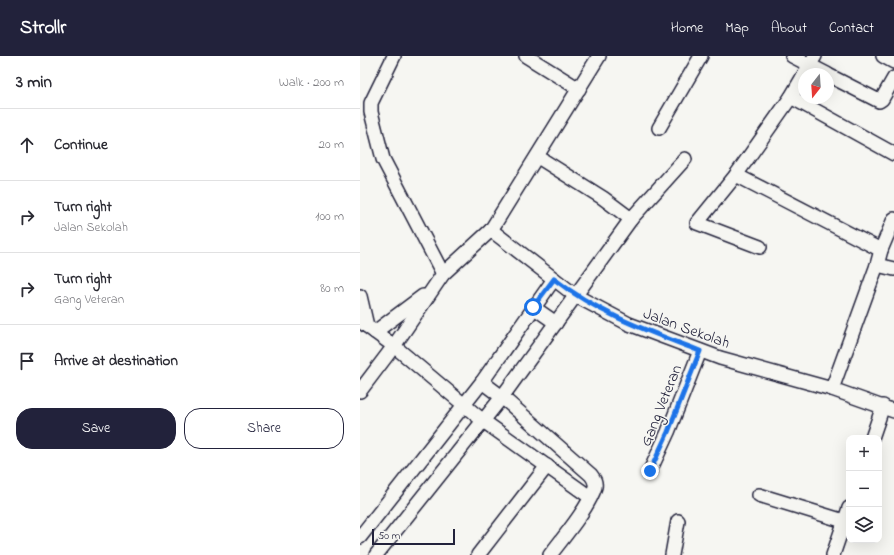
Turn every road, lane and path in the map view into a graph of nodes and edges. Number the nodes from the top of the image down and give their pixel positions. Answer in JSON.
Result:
{"nodes":[{"id":1,"x":394,"y":56,"type":"edge"},
{"id":2,"x":526,"y":56,"type":"edge"},
{"id":3,"x":599,"y":56,"type":"edge"},
{"id":4,"x":701,"y":56,"type":"edge"},
{"id":5,"x":792,"y":56,"type":"edge"},
{"id":6,"x":883,"y":56,"type":"edge"},
{"id":7,"x":812,"y":60,"type":"edge"},
{"id":8,"x":894,"y":62,"type":"edge"},
{"id":9,"x":821,"y":68,"type":"edge"},
{"id":10,"x":834,"y":78,"type":"edge"},
{"id":11,"x":894,"y":78,"type":"edge"},
{"id":12,"x":579,"y":89,"type":"junction"},
{"id":13,"x":791,"y":96,"type":"junction"},
{"id":14,"x":658,"y":128,"type":"dead end"},
{"id":15,"x":894,"y":154,"type":"edge"},
{"id":16,"x":538,"y":157,"type":"junction"},
{"id":17,"x":685,"y":159,"type":"dead end"},
{"id":18,"x":736,"y":175,"type":"junction"},
{"id":19,"x":631,"y":219,"type":"junction"},
{"id":20,"x":894,"y":219,"type":"edge"},
{"id":21,"x":491,"y":230,"type":"junction"},
{"id":22,"x":760,"y":247,"type":"dead end"},
{"id":23,"x":881,"y":250,"type":"junction"},
{"id":24,"x":877,"y":265,"type":"junction"},
{"id":25,"x":894,"y":269,"type":"edge"},
{"id":26,"x":443,"y":274,"type":"junction"},
{"id":27,"x":554,"y":279,"type":"junction"},
{"id":28,"x":431,"y":290,"type":"junction"},
{"id":29,"x":360,"y":296,"type":"edge"},
{"id":30,"x":576,"y":296,"type":"junction"},
{"id":31,"x":533,"y":307,"type":"junction"},
{"id":32,"x":556,"y":323,"type":"junction"},
{"id":33,"x":367,"y":326,"type":"edge"},
{"id":34,"x":394,"y":346,"type":"junction"},
{"id":35,"x":700,"y":351,"type":"junction"},
{"id":36,"x":482,"y":382,"type":"junction"},
{"id":37,"x":832,"y":389,"type":"junction"},
{"id":38,"x":360,"y":391,"type":"edge"},
{"id":39,"x":502,"y":397,"type":"junction"},
{"id":40,"x":462,"y":404,"type":"junction"},
{"id":41,"x":889,"y":409,"type":"edge"},
{"id":42,"x":482,"y":420,"type":"junction"},
{"id":43,"x":874,"y":435,"type":"edge"},
{"id":44,"x":546,"y":466,"type":"junction"},
{"id":45,"x":650,"y":471,"type":"dead end"},
{"id":46,"x":759,"y":495,"type":"dead end"},
{"id":47,"x":590,"y":498,"type":"junction"},
{"id":48,"x":846,"y":516,"type":"edge"},
{"id":49,"x":678,"y":521,"type":"dead end"},
{"id":50,"x":844,"y":521,"type":"junction"},
{"id":51,"x":360,"y":537,"type":"edge"},
{"id":52,"x":376,"y":555,"type":"edge"},
{"id":53,"x":478,"y":555,"type":"edge"},
{"id":54,"x":550,"y":555,"type":"edge"},
{"id":55,"x":672,"y":555,"type":"edge"},
{"id":56,"x":833,"y":555,"type":"edge"}],
"edges":[{"from":1,"to":26,"type":"street"},
{"from":2,"to":12,"type":"street"},
{"from":3,"to":12,"type":"street"},
{"from":4,"to":14,"type":"street"},
{"from":5,"to":7,"type":"street"},
{"from":6,"to":8,"type":"street"},
{"from":7,"to":9,"type":"street"},
{"from":7,"to":13,"type":"street"},
{"from":10,"to":11,"type":"street"},
{"from":12,"to":16,"type":"street"},
{"from":13,"to":15,"type":"street"},
{"from":13,"to":18,"type":"street"},
{"from":16,"to":19,"type":"street"},
{"from":16,"to":21,"type":"street"},
{"from":17,"to":19,"type":"street"},
{"from":18,"to":22,"type":"street"},
{"from":18,"to":23,"type":"street"},
{"from":19,"to":30,"type":"street"},
{"from":20,"to":23,"type":"street"},
{"from":21,"to":26,"type":"street"},
{"from":21,"to":27,"type":"street","name":"Jalan Sekolah"},
{"from":23,"to":24,"type":"street"},
{"from":24,"to":25,"type":"street"},
{"from":24,"to":37,"type":"street"},
{"from":26,"to":28,"type":"street"},
{"from":27,"to":30,"type":"street","name":"Jalan Sekolah"},
{"from":27,"to":31,"type":"street"},
{"from":28,"to":33,"type":"street"},
{"from":28,"to":34,"type":"street"},
{"from":29,"to":33,"type":"street"},
{"from":30,"to":32,"type":"street"},
{"from":30,"to":35,"type":"street","name":"Jalan Sekolah"},
{"from":31,"to":32,"type":"street"},
{"from":31,"to":36,"type":"street"},
{"from":32,"to":39,"type":"street"},
{"from":33,"to":34,"type":"street"},
{"from":34,"to":38,"type":"street"},
{"from":34,"to":40,"type":"street"},
{"from":35,"to":37,"type":"street","name":"Jalan Sekolah"},
{"from":35,"to":45,"type":"street","name":"Gang Veteran"},
{"from":36,"to":39,"type":"street"},
{"from":36,"to":40,"type":"street"},
{"from":37,"to":41,"type":"street","name":"Jalan Sekolah"},
{"from":39,"to":42,"type":"street"},
{"from":39,"to":47,"type":"street"},
{"from":40,"to":42,"type":"street"},
{"from":40,"to":51,"type":"street"},
{"from":41,"to":43,"type":"street"},
{"from":42,"to":44,"type":"street"},
{"from":42,"to":52,"type":"street"},
{"from":44,"to":47,"type":"street"},
{"from":44,"to":53,"type":"street"},
{"from":46,"to":50,"type":"street"},
{"from":47,"to":54,"type":"street"},
{"from":48,"to":50,"type":"street"},
{"from":49,"to":55,"type":"street"},
{"from":50,"to":56,"type":"street"}]}
